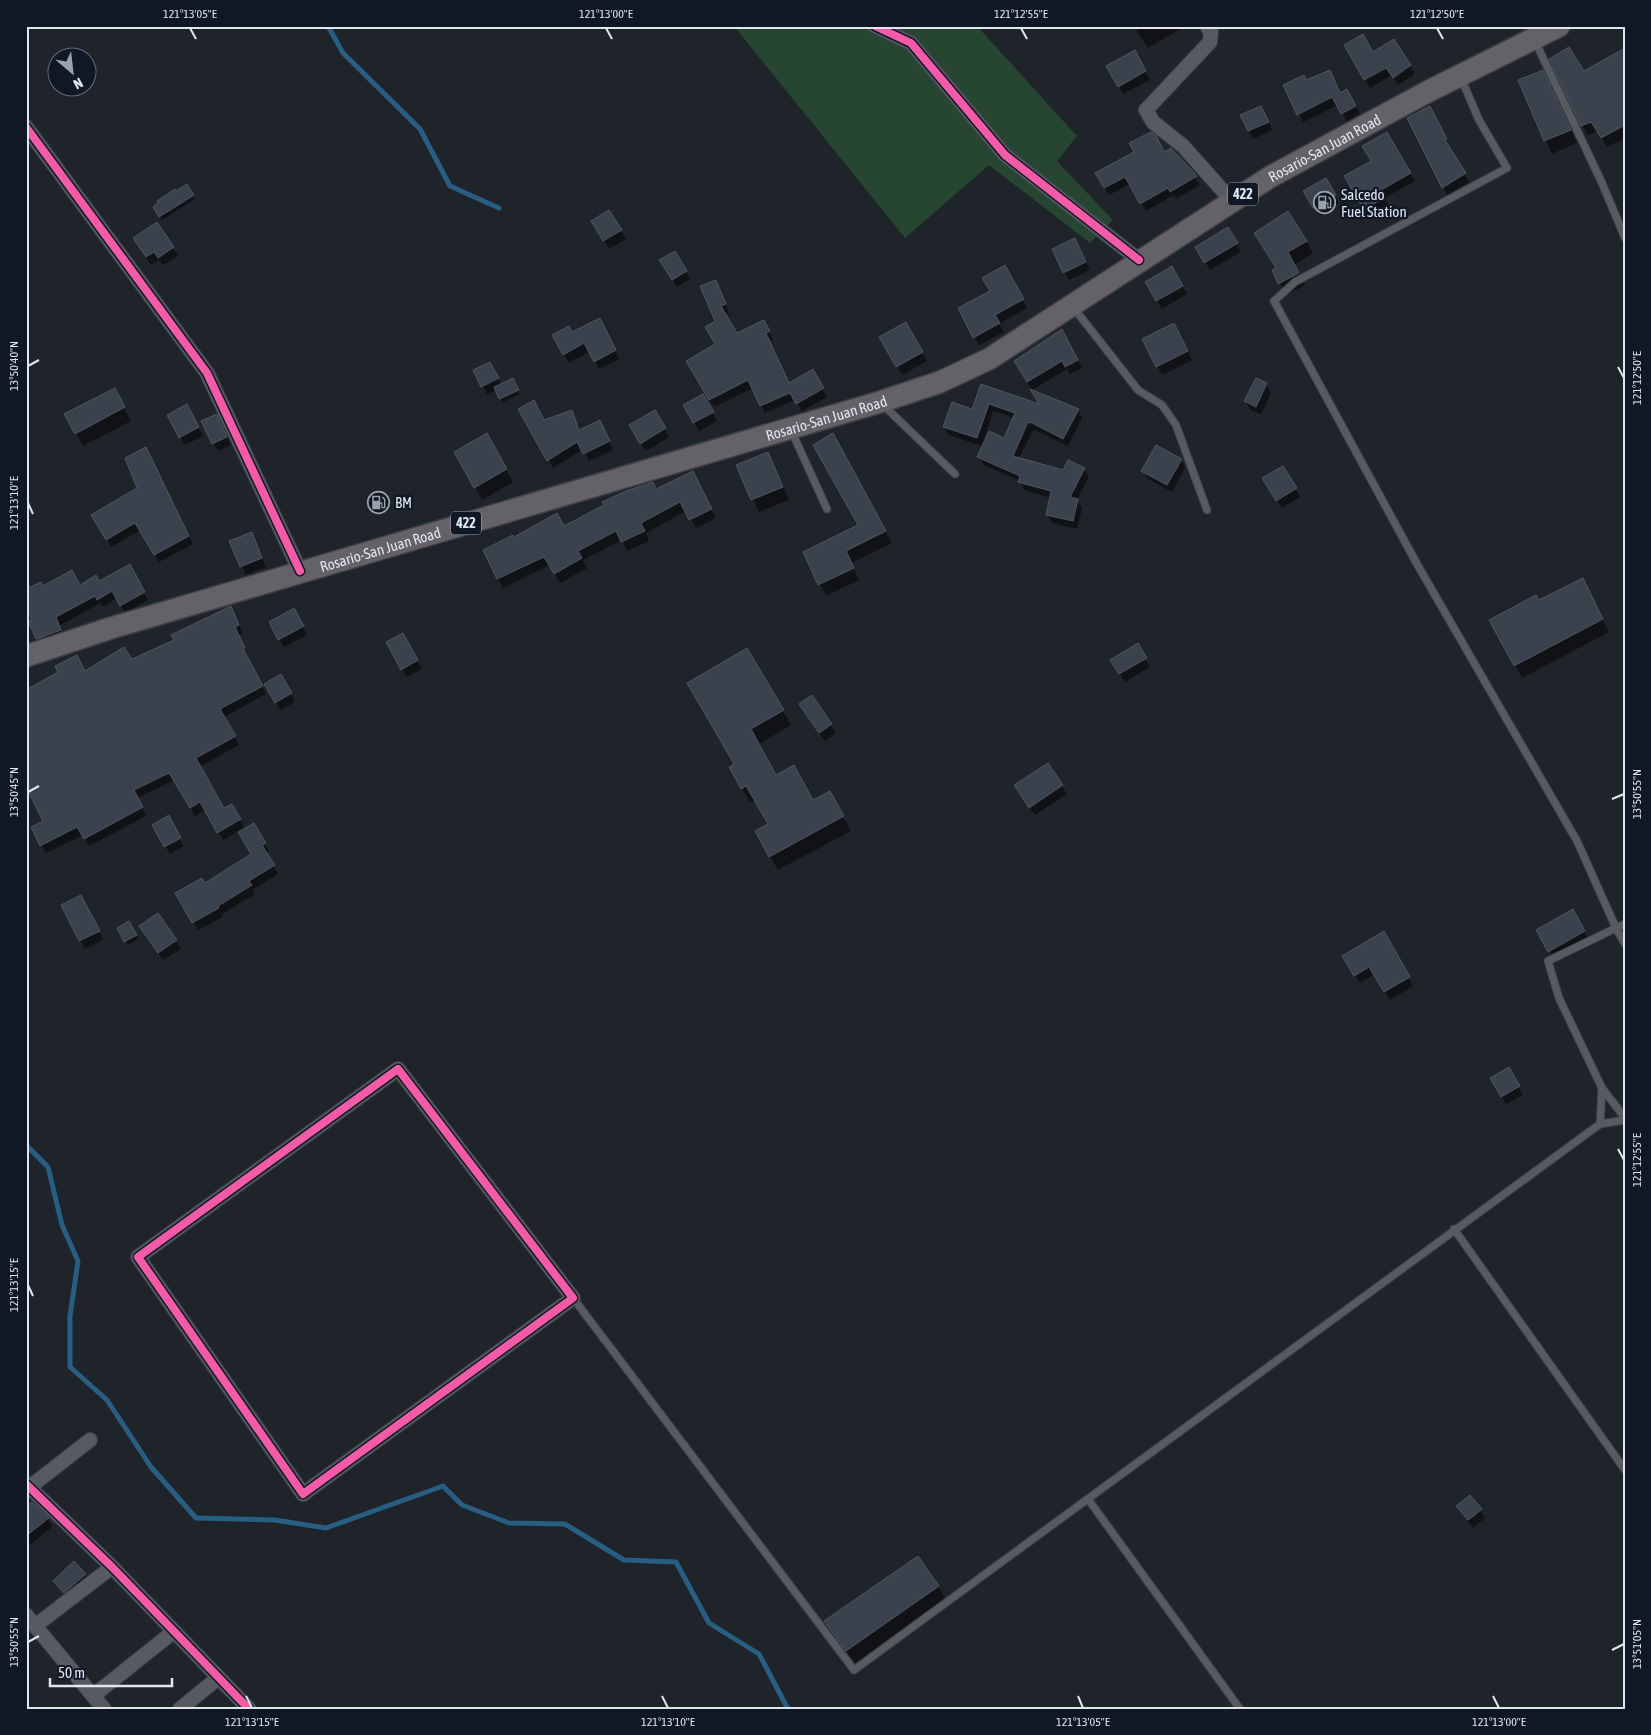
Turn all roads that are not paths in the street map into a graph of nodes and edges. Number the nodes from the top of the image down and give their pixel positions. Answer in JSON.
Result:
{"nodes":[{"id":1,"x":875,"y":26,"type":"edge"},
{"id":2,"x":1207,"y":26,"type":"edge"},
{"id":3,"x":1559,"y":26,"type":"edge"},
{"id":4,"x":1534,"y":38,"type":"junction"},
{"id":5,"x":1460,"y":75,"type":"junction"},
{"id":6,"x":26,"y":126,"type":"edge"},
{"id":7,"x":1232,"y":202,"type":"junction"},
{"id":8,"x":1625,"y":238,"type":"edge"},
{"id":9,"x":1138,"y":260,"type":"junction"},
{"id":10,"x":1071,"y":305,"type":"junction"},
{"id":11,"x":880,"y":402,"type":"junction"},
{"id":12,"x":790,"y":427,"type":"junction"},
{"id":13,"x":955,"y":474,"type":"dead end"},
{"id":14,"x":827,"y":509,"type":"dead end"},
{"id":15,"x":1207,"y":510,"type":"dead end"},
{"id":16,"x":300,"y":571,"type":"junction"},
{"id":17,"x":26,"y":656,"type":"edge"},
{"id":18,"x":1625,"y":924,"type":"edge"},
{"id":19,"x":1616,"y":928,"type":"junction"},
{"id":20,"x":1625,"y":944,"type":"edge"},
{"id":21,"x":1602,"y":1088,"type":"junction"},
{"id":22,"x":1625,"y":1119,"type":"edge"},
{"id":23,"x":1600,"y":1124,"type":"junction"},
{"id":24,"x":1454,"y":1230,"type":"junction"},
{"id":25,"x":573,"y":1298,"type":"junction"},
{"id":26,"x":90,"y":1440,"type":"dead end"},
{"id":27,"x":1625,"y":1470,"type":"edge"},
{"id":28,"x":27,"y":1487,"type":"edge"},
{"id":29,"x":1088,"y":1499,"type":"junction"},
{"id":30,"x":112,"y":1567,"type":"junction"},
{"id":31,"x":31,"y":1620,"type":"edge"},
{"id":32,"x":173,"y":1632,"type":"junction"},
{"id":33,"x":218,"y":1678,"type":"junction"},
{"id":34,"x":93,"y":1696,"type":"junction"},
{"id":35,"x":104,"y":1709,"type":"edge"},
{"id":36,"x":180,"y":1709,"type":"edge"},
{"id":37,"x":249,"y":1709,"type":"edge"},
{"id":38,"x":1240,"y":1709,"type":"edge"}],
"edges":[{"from":1,"to":9,"type":"street"},
{"from":2,"to":7,"type":"street"},
{"from":3,"to":4,"type":"main road","name":"Rosario-San Juan Road","number":"422"},
{"from":4,"to":5,"type":"main road","name":"Rosario-San Juan Road","number":"422"},
{"from":4,"to":8,"type":"lane"},
{"from":5,"to":7,"type":"main road","name":"Rosario-San Juan Road","number":"422"},
{"from":5,"to":19,"type":"lane"},
{"from":6,"to":16,"type":"street"},
{"from":7,"to":9,"type":"main road","name":"Rosario-San Juan Road","number":"422"},
{"from":9,"to":10,"type":"main road","name":"Rosario-San Juan Road","number":"422"},
{"from":10,"to":11,"type":"main road","name":"Rosario-San Juan Road","number":"422"},
{"from":10,"to":15,"type":"lane"},
{"from":11,"to":12,"type":"main road","name":"Rosario-San Juan Road","number":"422"},
{"from":11,"to":13,"type":"lane"},
{"from":12,"to":14,"type":"lane"},
{"from":12,"to":16,"type":"main road","name":"Rosario-San Juan Road","number":"422"},
{"from":16,"to":17,"type":"main road","name":"Rosario-San Juan Road","number":"422"},
{"from":18,"to":19,"type":"lane"},
{"from":19,"to":20,"type":"lane"},
{"from":19,"to":21,"type":"lane"},
{"from":21,"to":22,"type":"lane"},
{"from":21,"to":23,"type":"lane"},
{"from":22,"to":23,"type":"lane"},
{"from":23,"to":24,"type":"lane"},
{"from":24,"to":27,"type":"lane"},
{"from":24,"to":29,"type":"lane"},
{"from":25,"to":25,"type":"street"},
{"from":25,"to":29,"type":"lane"},
{"from":26,"to":28,"type":"street"},
{"from":28,"to":30,"type":"street"},
{"from":29,"to":38,"type":"lane"},
{"from":30,"to":31,"type":"street"},
{"from":30,"to":32,"type":"street"},
{"from":31,"to":34,"type":"street"},
{"from":32,"to":33,"type":"street"},
{"from":32,"to":34,"type":"street"},
{"from":33,"to":36,"type":"street"},
{"from":33,"to":37,"type":"street"},
{"from":34,"to":35,"type":"street"}]}
